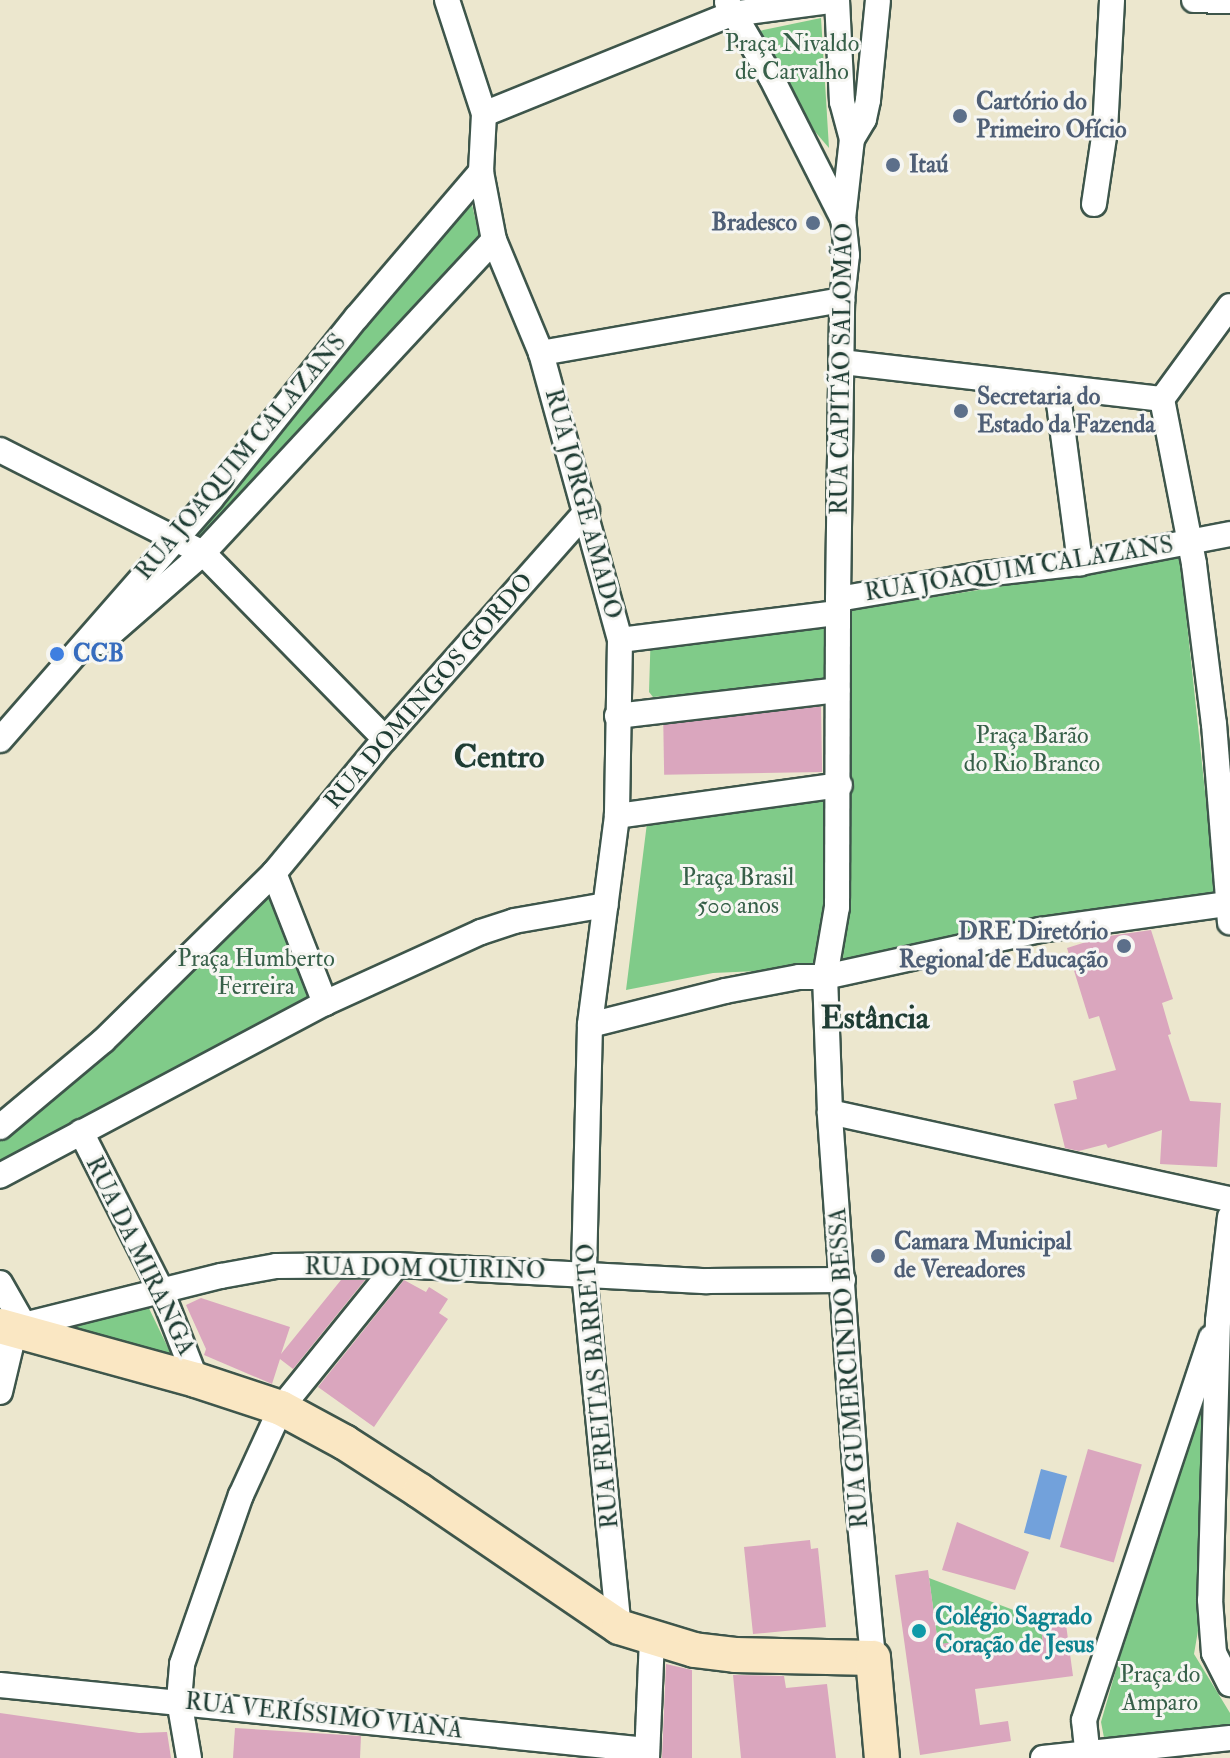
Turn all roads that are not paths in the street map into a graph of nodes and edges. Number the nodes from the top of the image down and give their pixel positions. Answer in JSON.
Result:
{"nodes":[{"id":1,"x":447,"y":0,"type":"edge"},
{"id":2,"x":837,"y":0,"type":"edge"},
{"id":3,"x":878,"y":0,"type":"edge"},
{"id":4,"x":1112,"y":0,"type":"edge"},
{"id":5,"x":1194,"y":0,"type":"edge"},
{"id":6,"x":1230,"y":1,"type":"edge"},
{"id":7,"x":729,"y":7,"type":"edge"},
{"id":8,"x":484,"y":114,"type":"junction"},
{"id":9,"x":852,"y":139,"type":"junction"},
{"id":10,"x":481,"y":172,"type":"junction"},
{"id":11,"x":1094,"y":204,"type":"dead end"},
{"id":12,"x":843,"y":219,"type":"junction"},
{"id":13,"x":494,"y":240,"type":"junction"},
{"id":14,"x":842,"y":300,"type":"junction"},
{"id":15,"x":1230,"y":306,"type":"edge"},
{"id":16,"x":541,"y":353,"type":"junction"},
{"id":17,"x":842,"y":362,"type":"junction"},
{"id":18,"x":1057,"y":388,"type":"junction"},
{"id":19,"x":1162,"y":399,"type":"junction"},
{"id":20,"x":0,"y":450,"type":"edge"},
{"id":21,"x":587,"y":511,"type":"junction"},
{"id":22,"x":1230,"y":534,"type":"edge"},
{"id":23,"x":177,"y":538,"type":"junction"},
{"id":24,"x":1190,"y":543,"type":"junction"},
{"id":25,"x":203,"y":553,"type":"junction"},
{"id":26,"x":1080,"y":563,"type":"junction"},
{"id":27,"x":838,"y":606,"type":"junction"},
{"id":28,"x":620,"y":640,"type":"junction"},
{"id":29,"x":53,"y":681,"type":"junction"},
{"id":30,"x":837,"y":690,"type":"junction"},
{"id":31,"x":617,"y":716,"type":"junction"},
{"id":32,"x":385,"y":739,"type":"junction"},
{"id":33,"x":0,"y":740,"type":"edge"},
{"id":34,"x":840,"y":785,"type":"junction"},
{"id":35,"x":617,"y":816,"type":"junction"},
{"id":36,"x":274,"y":873,"type":"junction"},
{"id":37,"x":606,"y":905,"type":"junction"},
{"id":38,"x":1229,"y":913,"type":"edge"},
{"id":39,"x":825,"y":977,"type":"junction"},
{"id":40,"x":325,"y":1003,"type":"junction"},
{"id":41,"x":590,"y":1025,"type":"junction"},
{"id":42,"x":830,"y":1112,"type":"junction"},
{"id":43,"x":0,"y":1127,"type":"edge"},
{"id":44,"x":81,"y":1132,"type":"junction"},
{"id":45,"x":0,"y":1176,"type":"edge"},
{"id":46,"x":1230,"y":1199,"type":"edge"},
{"id":47,"x":1230,"y":1217,"type":"edge"},
{"id":48,"x":397,"y":1265,"type":"junction"},
{"id":49,"x":584,"y":1273,"type":"junction"},
{"id":50,"x":843,"y":1280,"type":"junction"},
{"id":51,"x":0,"y":1283,"type":"edge"},
{"id":52,"x":161,"y":1290,"type":"junction"},
{"id":53,"x":1218,"y":1321,"type":"junction"},
{"id":54,"x":13,"y":1326,"type":"edge"},
{"id":55,"x":196,"y":1380,"type":"junction"},
{"id":56,"x":0,"y":1392,"type":"edge"},
{"id":57,"x":281,"y":1408,"type":"junction"},
{"id":58,"x":619,"y":1627,"type":"junction"},
{"id":59,"x":652,"y":1639,"type":"junction"},
{"id":60,"x":1222,"y":1653,"type":"edge"},
{"id":61,"x":873,"y":1658,"type":"junction"},
{"id":62,"x":1230,"y":1684,"type":"edge"},
{"id":63,"x":0,"y":1685,"type":"edge"},
{"id":64,"x":179,"y":1700,"type":"junction"},
{"id":65,"x":1230,"y":1738,"type":"edge"},
{"id":66,"x":647,"y":1754,"type":"edge"},
{"id":67,"x":1087,"y":1756,"type":"edge"},
{"id":68,"x":189,"y":1758,"type":"edge"},
{"id":69,"x":882,"y":1758,"type":"edge"},
{"id":70,"x":1043,"y":1758,"type":"edge"}],
"edges":[{"from":1,"to":8,"type":"street"},
{"from":2,"to":7,"type":"street"},
{"from":2,"to":9,"type":"street","name":"RUA CAPITÃO SALOMÃO"},
{"from":3,"to":9,"type":"street","name":"RUA CAPITÃO SALOMÃO"},
{"from":4,"to":11,"type":"street"},
{"from":5,"to":6,"type":"street"},
{"from":7,"to":8,"type":"street"},
{"from":7,"to":12,"type":"street"},
{"from":8,"to":10,"type":"street","name":"RUA JORGE AMADO"},
{"from":9,"to":12,"type":"street","name":"RUA CAPITÃO SALOMÃO"},
{"from":10,"to":13,"type":"street","name":"RUA JORGE AMADO"},
{"from":10,"to":23,"type":"street","name":"RUA JOAQUIM CALAZANS"},
{"from":12,"to":14,"type":"street","name":"RUA CAPITÃO SALOMÃO"},
{"from":13,"to":16,"type":"street","name":"RUA JORGE AMADO"},
{"from":13,"to":25,"type":"street"},
{"from":14,"to":16,"type":"street"},
{"from":14,"to":17,"type":"street","name":"RUA CAPITÃO SALOMÃO"},
{"from":15,"to":19,"type":"street"},
{"from":16,"to":21,"type":"street","name":"RUA JORGE AMADO"},
{"from":17,"to":18,"type":"street"},
{"from":17,"to":27,"type":"street","name":"RUA CAPITÃO SALOMÃO"},
{"from":18,"to":19,"type":"street"},
{"from":18,"to":26,"type":"street"},
{"from":19,"to":24,"type":"street"},
{"from":20,"to":23,"type":"street"},
{"from":21,"to":28,"type":"street","name":"RUA JORGE AMADO"},
{"from":21,"to":32,"type":"street","name":"RUA DOMINGOS GORDO"},
{"from":22,"to":24,"type":"street"},
{"from":23,"to":25,"type":"street"},
{"from":23,"to":29,"type":"street","name":"RUA JOAQUIM CALAZANS"},
{"from":24,"to":26,"type":"street","name":"RUA JOAQUIM CALAZANS"},
{"from":24,"to":38,"type":"street","name":"RUA JOAQUIM CALAZANS"},
{"from":25,"to":29,"type":"street"},
{"from":25,"to":32,"type":"street"},
{"from":26,"to":27,"type":"street","name":"RUA JOAQUIM CALAZANS"},
{"from":27,"to":28,"type":"street"},
{"from":27,"to":30,"type":"street","name":"RUA JOAQUIM CALAZANS"},
{"from":28,"to":31,"type":"street","name":"RUA JORGE AMADO"},
{"from":29,"to":33,"type":"street","name":"RUA JOAQUIM CALAZANS"},
{"from":30,"to":31,"type":"street"},
{"from":30,"to":34,"type":"street","name":"RUA JOAQUIM CALAZANS"},
{"from":31,"to":35,"type":"street","name":"RUA JORGE AMADO"},
{"from":32,"to":36,"type":"street","name":"RUA DOMINGOS GORDO"},
{"from":34,"to":35,"type":"street"},
{"from":34,"to":39,"type":"street","name":"RUA JOAQUIM CALAZANS"},
{"from":35,"to":37,"type":"street","name":"RUA JORGE AMADO"},
{"from":36,"to":40,"type":"street"},
{"from":36,"to":43,"type":"street"},
{"from":37,"to":40,"type":"street"},
{"from":37,"to":41,"type":"street","name":"RUA FREITAS BARRETO"},
{"from":38,"to":39,"type":"street","name":"RUA JOAQUIM CALAZANS"},
{"from":39,"to":41,"type":"street"},
{"from":39,"to":42,"type":"street","name":"RUA GUMERCINDO BESSA"},
{"from":40,"to":44,"type":"street"},
{"from":41,"to":49,"type":"street","name":"RUA FREITAS BARRETO"},
{"from":42,"to":46,"type":"street"},
{"from":42,"to":50,"type":"street","name":"RUA GUMERCINDO BESSA"},
{"from":44,"to":45,"type":"street"},
{"from":44,"to":52,"type":"street","name":"RUA DA MIRANGA"},
{"from":47,"to":53,"type":"street"},
{"from":48,"to":49,"type":"street","name":"RUA DOM QUIRINO"},
{"from":48,"to":52,"type":"street","name":"RUA DOM QUIRINO"},
{"from":48,"to":57,"type":"street"},
{"from":49,"to":50,"type":"street","name":"RUA DOM QUIRINO"},
{"from":49,"to":58,"type":"street","name":"RUA FREITAS BARRETO"},
{"from":50,"to":61,"type":"street","name":"RUA GUMERCINDO BESSA"},
{"from":51,"to":54,"type":"street"},
{"from":52,"to":54,"type":"street","name":"RUA DOM QUIRINO"},
{"from":52,"to":55,"type":"street","name":"RUA DA MIRANGA"},
{"from":53,"to":60,"type":"street"},
{"from":53,"to":67,"type":"street"},
{"from":54,"to":55,"type":"street"},
{"from":54,"to":56,"type":"street"},
{"from":55,"to":57,"type":"street"},
{"from":57,"to":58,"type":"street"},
{"from":57,"to":64,"type":"street"},
{"from":58,"to":59,"type":"street"},
{"from":59,"to":61,"type":"street"},
{"from":59,"to":66,"type":"street"},
{"from":60,"to":62,"type":"street"},
{"from":61,"to":69,"type":"street","name":"RUA GUMERCINDO BESSA"},
{"from":63,"to":64,"type":"street","name":"RUA VERÍSSIMO VIANA"},
{"from":64,"to":66,"type":"street","name":"RUA VERÍSSIMO VIANA"},
{"from":64,"to":68,"type":"street"},
{"from":65,"to":67,"type":"street"},
{"from":67,"to":70,"type":"street"}]}
